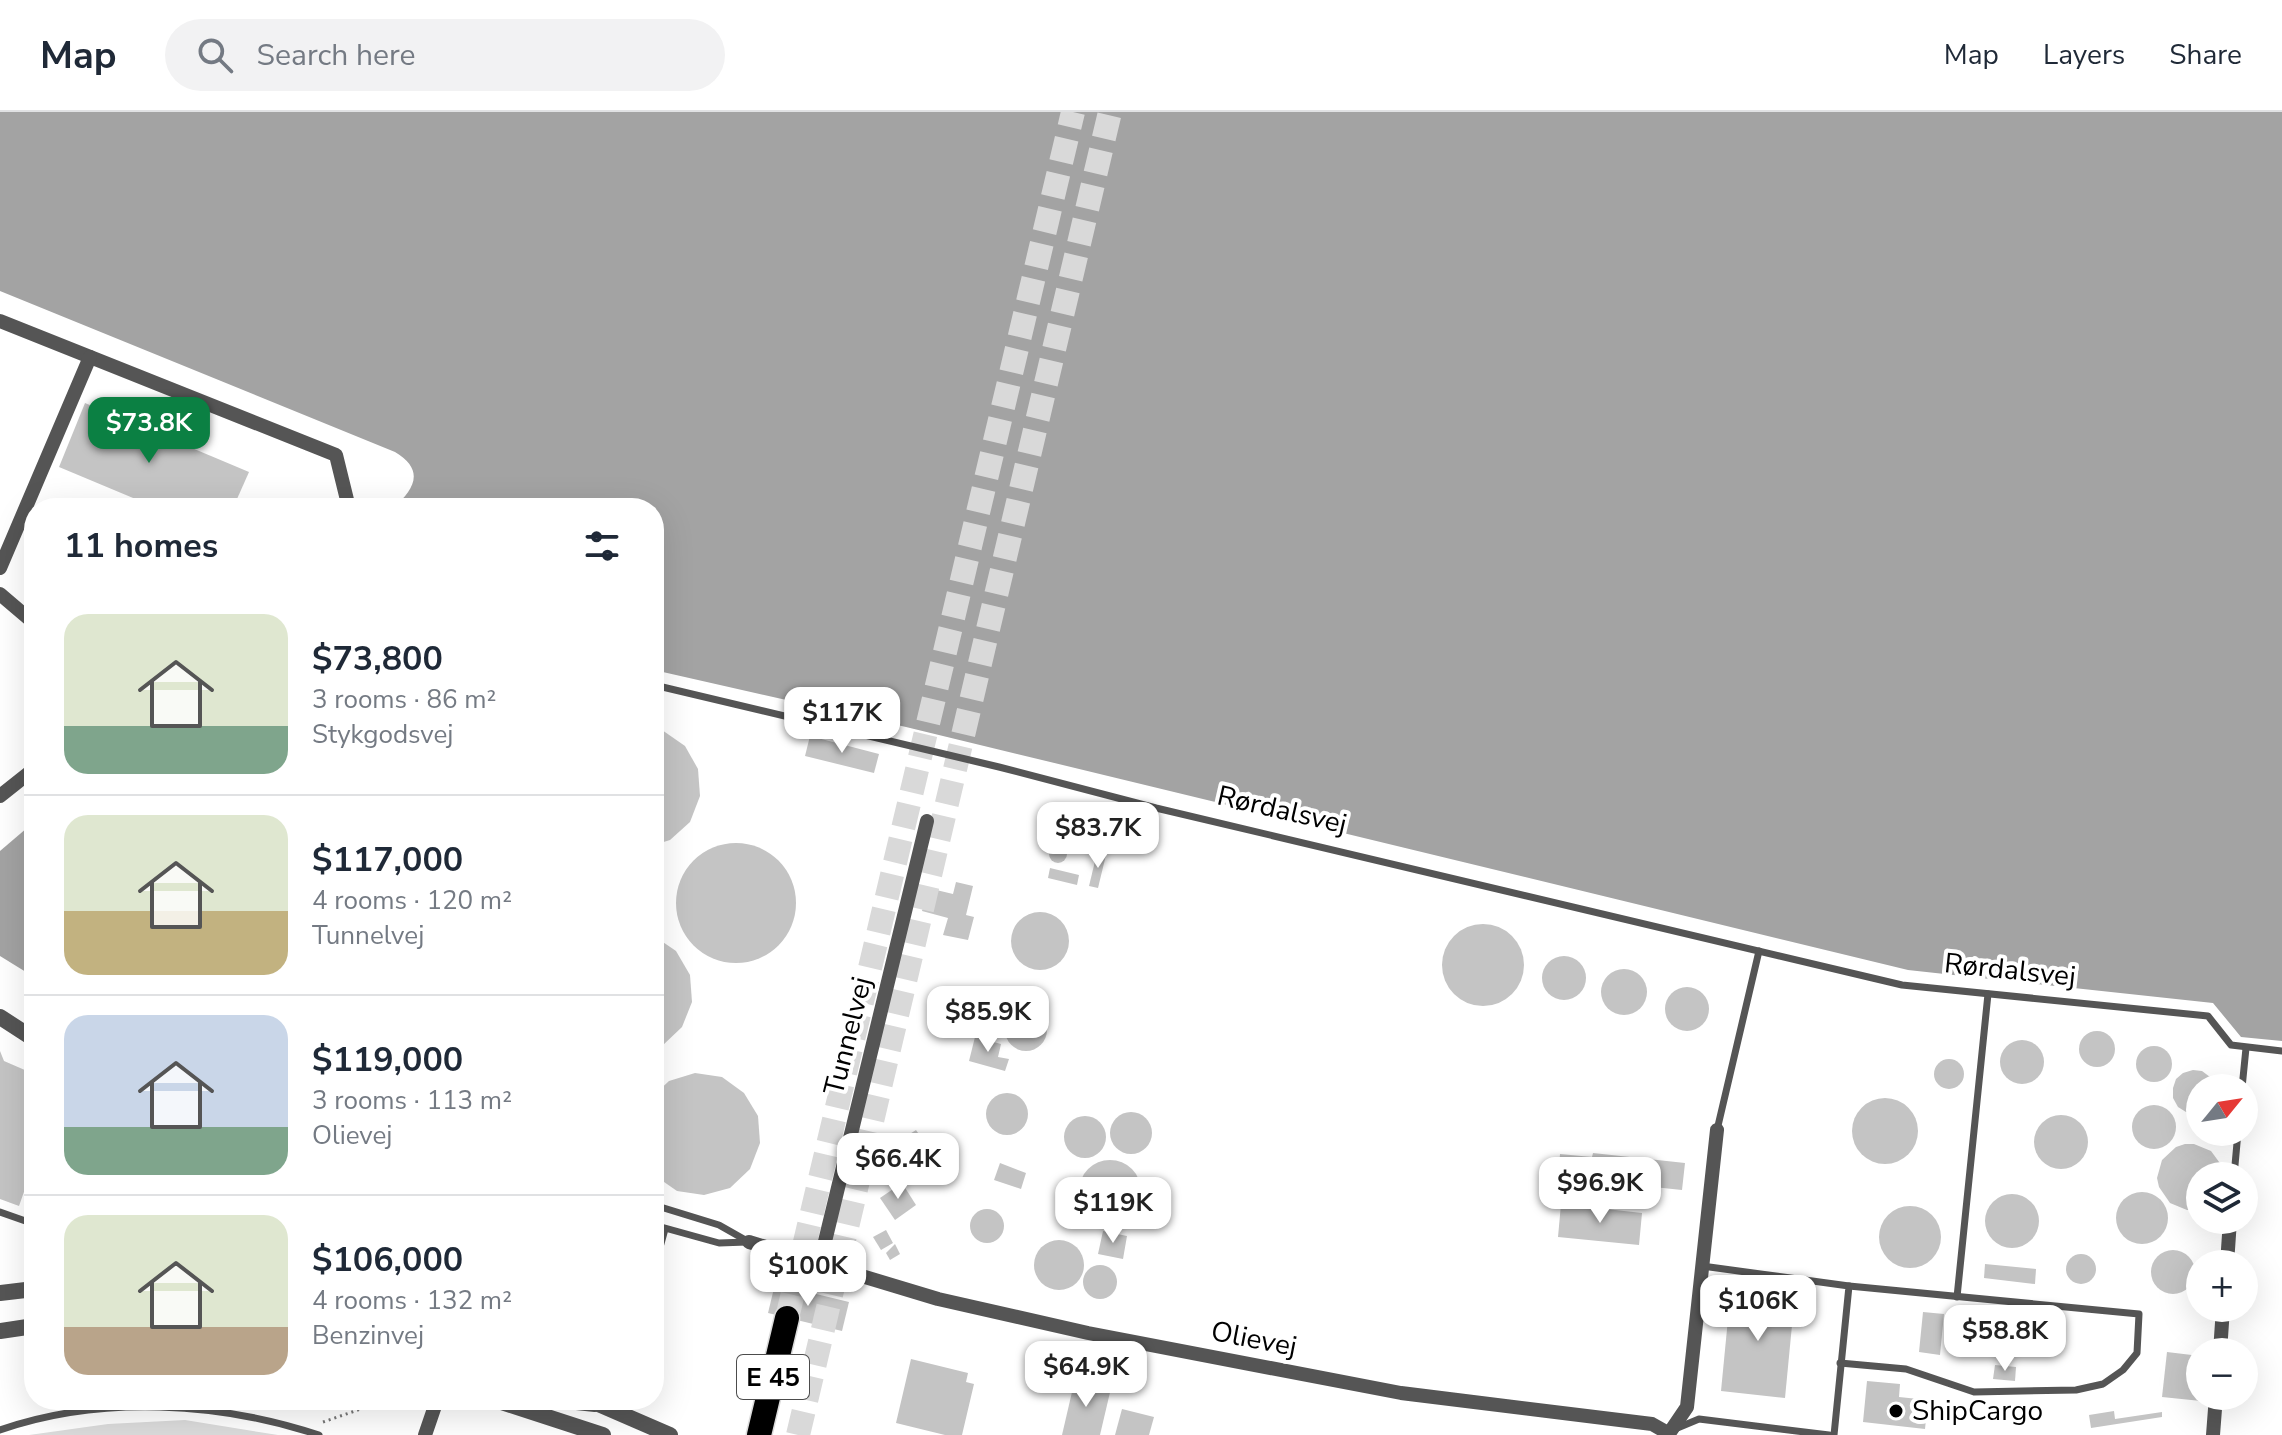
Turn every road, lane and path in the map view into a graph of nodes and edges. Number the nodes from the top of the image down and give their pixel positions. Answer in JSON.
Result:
{"nodes":[{"id":1,"x":0,"y":321,"type":"edge"},
{"id":2,"x":90,"y":357,"type":"junction"},
{"id":3,"x":30,"y":498,"type":"edge"},
{"id":4,"x":347,"y":498,"type":"edge"},
{"id":5,"x":24,"y":512,"type":"edge"},
{"id":6,"x":0,"y":568,"type":"edge"},
{"id":7,"x":0,"y":594,"type":"edge"},
{"id":8,"x":24,"y":614,"type":"edge"},
{"id":9,"x":664,"y":687,"type":"edge"},
{"id":10,"x":24,"y":777,"type":"edge"},
{"id":11,"x":0,"y":796,"type":"edge"},
{"id":12,"x":927,"y":821,"type":"dead end"},
{"id":13,"x":1759,"y":951,"type":"junction"},
{"id":14,"x":1988,"y":994,"type":"junction"},
{"id":15,"x":0,"y":1017,"type":"edge"},
{"id":16,"x":24,"y":1033,"type":"edge"},
{"id":17,"x":2246,"y":1048,"type":"junction"},
{"id":18,"x":2282,"y":1051,"type":"edge"},
{"id":19,"x":2243,"y":1074,"type":"edge"},
{"id":20,"x":1717,"y":1130,"type":"joint"},
{"id":21,"x":664,"y":1208,"type":"edge"},
{"id":22,"x":0,"y":1212,"type":"edge"},
{"id":23,"x":24,"y":1220,"type":"edge"},
{"id":24,"x":665,"y":1229,"type":"joint"},
{"id":25,"x":664,"y":1233,"type":"edge"},
{"id":26,"x":749,"y":1242,"type":"junction"},
{"id":27,"x":820,"y":1262,"type":"junction"},
{"id":28,"x":1702,"y":1266,"type":"junction"},
{"id":29,"x":1849,"y":1286,"type":"junction"},
{"id":30,"x":24,"y":1290,"type":"edge"},
{"id":31,"x":0,"y":1293,"type":"edge"},
{"id":32,"x":1957,"y":1297,"type":"junction"},
{"id":33,"x":787,"y":1318,"type":"tunnel mouth"},
{"id":34,"x":24,"y":1327,"type":"edge"},
{"id":35,"x":0,"y":1331,"type":"edge"},
{"id":36,"x":1840,"y":1363,"type":"junction"},
{"id":37,"x":111,"y":1410,"type":"edge"},
{"id":38,"x":192,"y":1410,"type":"edge"},
{"id":39,"x":357,"y":1410,"type":"edge"},
{"id":40,"x":434,"y":1410,"type":"edge"},
{"id":41,"x":526,"y":1410,"type":"edge"},
{"id":42,"x":611,"y":1410,"type":"edge"},
{"id":43,"x":2215,"y":1410,"type":"edge"},
{"id":44,"x":0,"y":1430,"type":"edge"},
{"id":45,"x":310,"y":1432,"type":"junction"},
{"id":46,"x":1668,"y":1434,"type":"edge"},
{"id":47,"x":319,"y":1435,"type":"edge"},
{"id":48,"x":425,"y":1435,"type":"edge"},
{"id":49,"x":603,"y":1435,"type":"edge"},
{"id":50,"x":670,"y":1435,"type":"edge"},
{"id":51,"x":759,"y":1435,"type":"edge"},
{"id":52,"x":1832,"y":1435,"type":"edge"},
{"id":53,"x":2213,"y":1435,"type":"edge"}],
"edges":[{"from":1,"to":2,"type":"street"},
{"from":2,"to":3,"type":"street"},
{"from":2,"to":4,"type":"street"},
{"from":5,"to":6,"type":"street"},
{"from":7,"to":8,"type":"street"},
{"from":9,"to":13,"type":"lane","name":"Rørdalsvej"},
{"from":10,"to":11,"type":"street"},
{"from":12,"to":27,"type":"street","name":"Tunnelvej"},
{"from":13,"to":14,"type":"lane","name":"Rørdalsvej"},
{"from":13,"to":20,"type":"lane"},
{"from":14,"to":17,"type":"lane","name":"Rørdalsvej"},
{"from":14,"to":32,"type":"lane"},
{"from":15,"to":16,"type":"street"},
{"from":17,"to":18,"type":"lane"},
{"from":17,"to":19,"type":"lane"},
{"from":20,"to":28,"type":"street"},
{"from":21,"to":26,"type":"lane","name":"Olievej"},
{"from":22,"to":23,"type":"lane"},
{"from":24,"to":25,"type":"lane"},
{"from":24,"to":26,"type":"lane"},
{"from":26,"to":27,"type":"street","name":"Olievej"},
{"from":27,"to":46,"type":"street","name":"Olievej"},
{"from":28,"to":29,"type":"lane"},
{"from":28,"to":46,"type":"street"},
{"from":29,"to":32,"type":"lane"},
{"from":29,"to":36,"type":"lane"},
{"from":30,"to":31,"type":"street"},
{"from":32,"to":36,"type":"lane"},
{"from":33,"to":51,"type":"highway","number":"E 45"},
{"from":34,"to":35,"type":"street"},
{"from":36,"to":52,"type":"lane"},
{"from":37,"to":44,"type":"lane"},
{"from":38,"to":45,"type":"lane"},
{"from":39,"to":45,"type":"path"},
{"from":40,"to":48,"type":"street"},
{"from":41,"to":49,"type":"street"},
{"from":42,"to":50,"type":"street"},
{"from":43,"to":53,"type":"street"},
{"from":45,"to":47,"type":"lane"},
{"from":46,"to":52,"type":"lane"}]}
